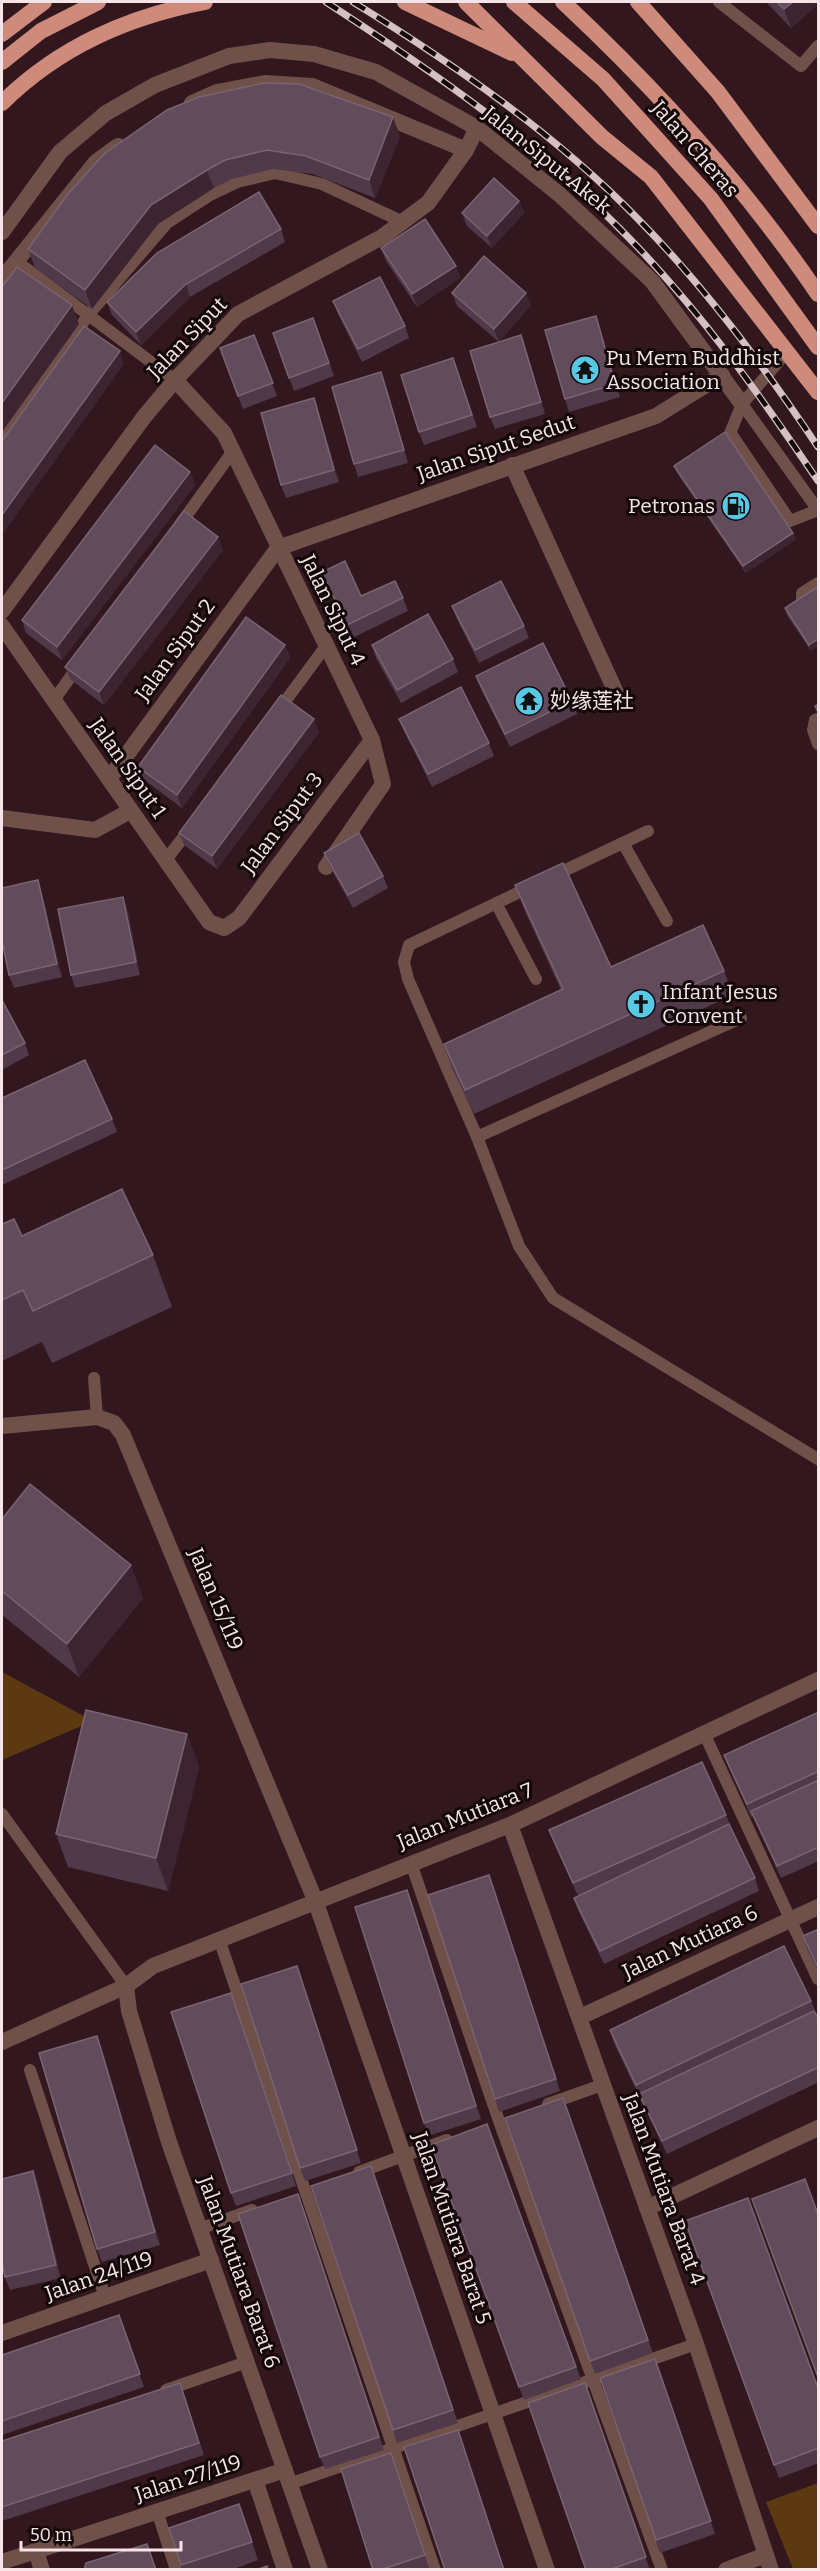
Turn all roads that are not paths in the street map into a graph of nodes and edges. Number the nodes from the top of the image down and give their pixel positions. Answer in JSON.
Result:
{"nodes":[{"id":1,"x":44,"y":2,"type":"edge"},
{"id":2,"x":98,"y":2,"type":"edge"},
{"id":3,"x":205,"y":2,"type":"edge"},
{"id":4,"x":405,"y":2,"type":"edge"},
{"id":5,"x":466,"y":2,"type":"edge"},
{"id":6,"x":514,"y":2,"type":"edge"},
{"id":7,"x":563,"y":2,"type":"edge"},
{"id":8,"x":638,"y":2,"type":"edge"},
{"id":9,"x":719,"y":2,"type":"edge"},
{"id":10,"x":2,"y":34,"type":"edge"},
{"id":11,"x":818,"y":49,"type":"edge"},
{"id":12,"x":2,"y":62,"type":"edge"},
{"id":13,"x":530,"y":64,"type":"junction"},
{"id":14,"x":2,"y":103,"type":"edge"},
{"id":15,"x":174,"y":111,"type":"edge"},
{"id":16,"x":477,"y":128,"type":"junction"},
{"id":17,"x":134,"y":135,"type":"edge"},
{"id":18,"x":466,"y":150,"type":"junction"},
{"id":19,"x":403,"y":222,"type":"junction"},
{"id":20,"x":819,"y":226,"type":"edge"},
{"id":21,"x":2,"y":232,"type":"edge"},
{"id":22,"x":15,"y":260,"type":"junction"},
{"id":23,"x":2,"y":279,"type":"edge"},
{"id":24,"x":819,"y":294,"type":"edge"},
{"id":25,"x":89,"y":314,"type":"junction"},
{"id":26,"x":819,"y":347,"type":"edge"},
{"id":27,"x":786,"y":353,"type":"junction"},
{"id":28,"x":722,"y":375,"type":"junction"},
{"id":29,"x":175,"y":380,"type":"junction"},
{"id":30,"x":819,"y":392,"type":"edge"},
{"id":31,"x":742,"y":404,"type":"junction"},
{"id":32,"x":2,"y":441,"type":"edge"},
{"id":33,"x":233,"y":451,"type":"junction"},
{"id":34,"x":512,"y":465,"type":"junction"},
{"id":35,"x":818,"y":510,"type":"edge"},
{"id":36,"x":174,"y":534,"type":"edge"},
{"id":37,"x":278,"y":548,"type":"junction"},
{"id":38,"x":819,"y":583,"type":"edge"},
{"id":39,"x":2,"y":610,"type":"edge"},
{"id":40,"x":2,"y":626,"type":"edge"},
{"id":41,"x":819,"y":626,"type":"edge"},
{"id":42,"x":326,"y":646,"type":"junction"},
{"id":43,"x":84,"y":658,"type":"edge"},
{"id":44,"x":619,"y":699,"type":"dead end"},
{"id":45,"x":54,"y":700,"type":"junction"},
{"id":46,"x":819,"y":719,"type":"edge"},
{"id":47,"x":269,"y":723,"type":"edge"},
{"id":48,"x":372,"y":740,"type":"junction"},
{"id":49,"x":819,"y":744,"type":"edge"},
{"id":50,"x":109,"y":779,"type":"junction"},
{"id":51,"x":130,"y":811,"type":"junction"},
{"id":52,"x":198,"y":817,"type":"edge"},
{"id":53,"x":2,"y":818,"type":"edge"},
{"id":54,"x":648,"y":831,"type":"dead end"},
{"id":55,"x":623,"y":843,"type":"junction"},
{"id":56,"x":165,"y":861,"type":"junction"},
{"id":57,"x":326,"y":867,"type":"edge"},
{"id":58,"x":496,"y":903,"type":"junction"},
{"id":59,"x":667,"y":921,"type":"dead end"},
{"id":60,"x":224,"y":928,"type":"joint"},
{"id":61,"x":536,"y":979,"type":"dead end"},
{"id":62,"x":741,"y":1018,"type":"dead end"},
{"id":63,"x":477,"y":1137,"type":"junction"},
{"id":64,"x":94,"y":1378,"type":"dead end"},
{"id":65,"x":97,"y":1417,"type":"junction"},
{"id":66,"x":2,"y":1426,"type":"edge"},
{"id":67,"x":819,"y":1459,"type":"edge"},
{"id":68,"x":819,"y":1680,"type":"edge"},
{"id":69,"x":704,"y":1733,"type":"junction"},
{"id":70,"x":2,"y":1814,"type":"edge"},
{"id":71,"x":510,"y":1825,"type":"junction"},
{"id":72,"x":411,"y":1863,"type":"junction"},
{"id":73,"x":315,"y":1900,"type":"junction"},
{"id":74,"x":819,"y":1907,"type":"edge"},
{"id":75,"x":791,"y":1920,"type":"junction"},
{"id":76,"x":219,"y":1939,"type":"junction"},
{"id":77,"x":819,"y":1979,"type":"edge"},
{"id":78,"x":126,"y":1986,"type":"junction"},
{"id":79,"x":580,"y":2017,"type":"junction"},
{"id":80,"x":2,"y":2042,"type":"edge"},
{"id":81,"x":30,"y":2070,"type":"dead end"},
{"id":82,"x":602,"y":2085,"type":"junction"},
{"id":83,"x":540,"y":2106,"type":"edge"},
{"id":84,"x":819,"y":2128,"type":"edge"},
{"id":85,"x":457,"y":2136,"type":"edge"},
{"id":86,"x":404,"y":2156,"type":"junction"},
{"id":87,"x":348,"y":2176,"type":"edge"},
{"id":88,"x":262,"y":2207,"type":"edge"},
{"id":89,"x":647,"y":2208,"type":"junction"},
{"id":90,"x":199,"y":2229,"type":"junction"},
{"id":91,"x":211,"y":2260,"type":"junction"},
{"id":92,"x":105,"y":2297,"type":"junction"},
{"id":93,"x":2,"y":2333,"type":"edge"},
{"id":94,"x":696,"y":2344,"type":"junction"},
{"id":95,"x":247,"y":2362,"type":"junction"},
{"id":96,"x":593,"y":2379,"type":"junction"},
{"id":97,"x":158,"y":2392,"type":"edge"},
{"id":98,"x":493,"y":2414,"type":"junction"},
{"id":99,"x":393,"y":2448,"type":"junction"},
{"id":100,"x":287,"y":2477,"type":"junction"},
{"id":101,"x":255,"y":2480,"type":"junction"},
{"id":102,"x":157,"y":2511,"type":"junction"},
{"id":103,"x":36,"y":2552,"type":"junction"},
{"id":104,"x":2,"y":2562,"type":"edge"},
{"id":105,"x":769,"y":2562,"type":"edge"},
{"id":106,"x":42,"y":2570,"type":"edge"},
{"id":107,"x":176,"y":2570,"type":"edge"},
{"id":108,"x":285,"y":2570,"type":"edge"},
{"id":109,"x":320,"y":2570,"type":"edge"},
{"id":110,"x":435,"y":2570,"type":"edge"},
{"id":111,"x":547,"y":2570,"type":"edge"},
{"id":112,"x":662,"y":2570,"type":"edge"},
{"id":113,"x":726,"y":2570,"type":"edge"}],
"edges":[{"from":1,"to":10,"type":"highway"},
{"from":2,"to":12,"type":"highway"},
{"from":3,"to":14,"type":"highway"},
{"from":4,"to":13,"type":"highway"},
{"from":5,"to":13,"type":"highway"},
{"from":6,"to":26,"type":"highway","name":"Jalan Cheras"},
{"from":7,"to":24,"type":"highway","name":"Jalan Cheras"},
{"from":8,"to":20,"type":"highway"},
{"from":9,"to":11,"type":"lane"},
{"from":13,"to":27,"type":"highway"},
{"from":15,"to":18,"type":"street"},
{"from":16,"to":18,"type":"street","name":"Jalan Siput"},
{"from":16,"to":21,"type":"street","name":"Jalan Siput Akek"},
{"from":16,"to":28,"type":"street","name":"Jalan Siput Akek"},
{"from":17,"to":22,"type":"street"},
{"from":18,"to":19,"type":"street","name":"Jalan Siput"},
{"from":19,"to":25,"type":"lane"},
{"from":19,"to":29,"type":"street","name":"Jalan Siput"},
{"from":22,"to":23,"type":"street"},
{"from":22,"to":25,"type":"lane"},
{"from":25,"to":29,"type":"lane"},
{"from":25,"to":32,"type":"lane"},
{"from":27,"to":30,"type":"highway"},
{"from":27,"to":31,"type":"lane"},
{"from":28,"to":31,"type":"street","name":"Jalan Siput Akek"},
{"from":28,"to":34,"type":"street","name":"Jalan Siput Sedut"},
{"from":29,"to":33,"type":"street","name":"Jalan Siput 4"},
{"from":29,"to":39,"type":"street","name":"Jalan Siput"},
{"from":31,"to":35,"type":"lane"},
{"from":31,"to":35,"type":"lane"},
{"from":33,"to":36,"type":"lane"},
{"from":33,"to":37,"type":"street","name":"Jalan Siput 4"},
{"from":34,"to":37,"type":"street","name":"Jalan Siput Sedut"},
{"from":34,"to":44,"type":"street"},
{"from":37,"to":42,"type":"street","name":"Jalan Siput 4"},
{"from":37,"to":50,"type":"street","name":"Jalan Siput 2"},
{"from":38,"to":41,"type":"lane"},
{"from":40,"to":45,"type":"street","name":"Jalan Siput 1"},
{"from":42,"to":47,"type":"lane"},
{"from":42,"to":48,"type":"street","name":"Jalan Siput 4"},
{"from":43,"to":45,"type":"lane"},
{"from":45,"to":50,"type":"street","name":"Jalan Siput 1"},
{"from":46,"to":49,"type":"lane"},
{"from":48,"to":57,"type":"street","name":"Jalan Siput 4"},
{"from":48,"to":60,"type":"street","name":"Jalan Siput 3"},
{"from":50,"to":51,"type":"street","name":"Jalan Siput 1"},
{"from":51,"to":53,"type":"street"},
{"from":51,"to":56,"type":"street","name":"Jalan Siput 1"},
{"from":52,"to":56,"type":"lane"},
{"from":54,"to":55,"type":"lane"},
{"from":55,"to":58,"type":"lane"},
{"from":55,"to":59,"type":"lane"},
{"from":56,"to":60,"type":"street","name":"Jalan Siput 1"},
{"from":58,"to":61,"type":"lane"},
{"from":58,"to":63,"type":"lane"},
{"from":62,"to":63,"type":"lane"},
{"from":63,"to":67,"type":"lane"},
{"from":64,"to":65,"type":"lane"},
{"from":65,"to":66,"type":"street"},
{"from":65,"to":73,"type":"street","name":"Jalan 15/119"},
{"from":68,"to":69,"type":"street","name":"Jalan Mutiara 7"},
{"from":69,"to":71,"type":"street","name":"Jalan Mutiara 7"},
{"from":69,"to":75,"type":"lane"},
{"from":70,"to":78,"type":"lane"},
{"from":71,"to":72,"type":"street","name":"Jalan Mutiara 7"},
{"from":71,"to":79,"type":"street","name":"Jalan Mutiara Barat 4"},
{"from":72,"to":73,"type":"street","name":"Jalan Mutiara 7"},
{"from":72,"to":96,"type":"lane"},
{"from":73,"to":76,"type":"street","name":"Jalan Mutiara 7"},
{"from":73,"to":86,"type":"street","name":"Jalan Mutiara Barat 5"},
{"from":74,"to":75,"type":"street","name":"Jalan Mutiara 6"},
{"from":75,"to":77,"type":"lane"},
{"from":75,"to":79,"type":"street","name":"Jalan Mutiara 6"},
{"from":76,"to":78,"type":"street","name":"Jalan Mutiara 7"},
{"from":76,"to":99,"type":"lane"},
{"from":78,"to":80,"type":"street"},
{"from":78,"to":90,"type":"street","name":"Jalan Mutiara Barat 6"},
{"from":79,"to":82,"type":"street","name":"Jalan Mutiara Barat 4"},
{"from":81,"to":92,"type":"lane"},
{"from":82,"to":83,"type":"lane"},
{"from":82,"to":89,"type":"street","name":"Jalan Mutiara Barat 4"},
{"from":84,"to":89,"type":"street"},
{"from":85,"to":86,"type":"lane"},
{"from":86,"to":87,"type":"lane"},
{"from":86,"to":98,"type":"street","name":"Jalan Mutiara Barat 5"},
{"from":88,"to":90,"type":"lane"},
{"from":89,"to":94,"type":"street","name":"Jalan Mutiara Barat 4"},
{"from":90,"to":91,"type":"street","name":"Jalan Mutiara Barat 6"},
{"from":91,"to":92,"type":"street","name":"Jalan 24/119"},
{"from":91,"to":95,"type":"street","name":"Jalan Mutiara Barat 6"},
{"from":92,"to":93,"type":"street","name":"Jalan 24/119"},
{"from":94,"to":96,"type":"lane"},
{"from":94,"to":105,"type":"street","name":"Jalan Mutiara Barat 4"},
{"from":95,"to":97,"type":"lane"},
{"from":95,"to":100,"type":"street","name":"Jalan Mutiara Barat 6"},
{"from":96,"to":98,"type":"lane"},
{"from":96,"to":112,"type":"lane"},
{"from":98,"to":99,"type":"lane"},
{"from":98,"to":111,"type":"street","name":"Jalan Mutiara Barat 5"},
{"from":99,"to":100,"type":"lane"},
{"from":99,"to":110,"type":"lane"},
{"from":100,"to":101,"type":"street","name":"Jalan 27/119"},
{"from":100,"to":109,"type":"street","name":"Jalan Mutiara Barat 6"},
{"from":101,"to":102,"type":"street","name":"Jalan 27/119"},
{"from":101,"to":108,"type":"street"},
{"from":102,"to":103,"type":"street","name":"Jalan 27/119"},
{"from":102,"to":107,"type":"lane"},
{"from":103,"to":104,"type":"street","name":"Jalan 27/119"},
{"from":103,"to":106,"type":"street"},
{"from":105,"to":113,"type":"street"}]}
